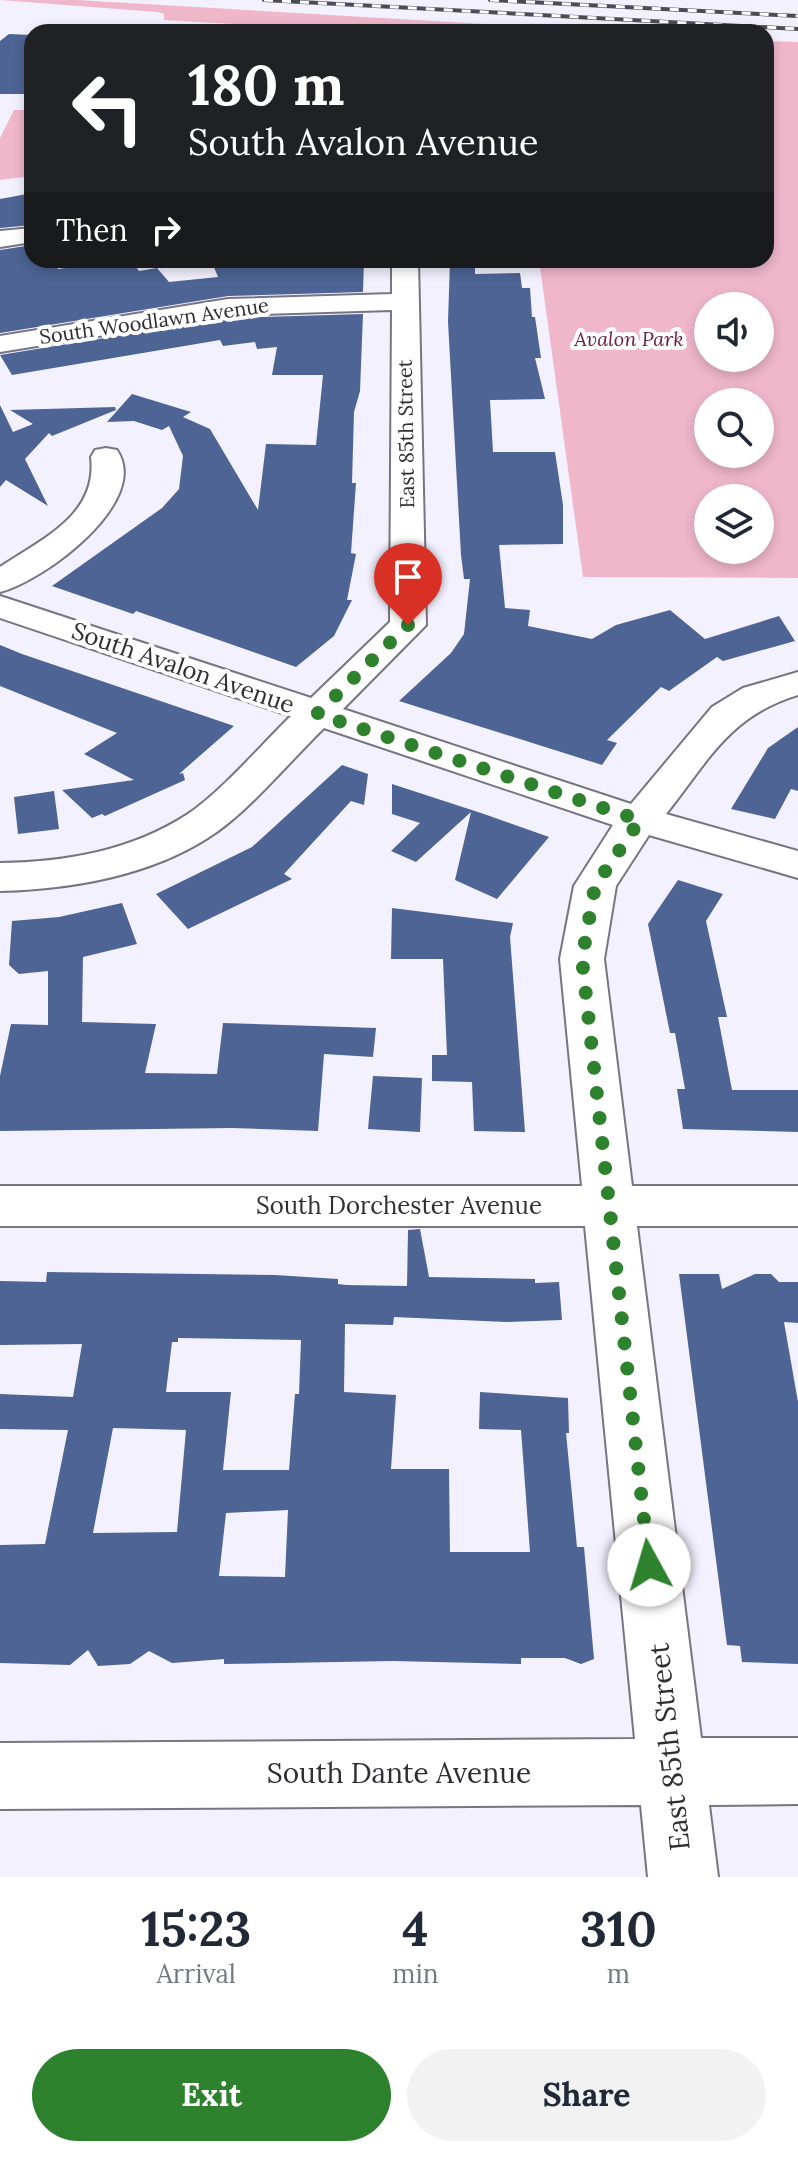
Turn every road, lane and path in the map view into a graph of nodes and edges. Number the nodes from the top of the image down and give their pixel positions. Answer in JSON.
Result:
{"nodes":[{"id":1,"x":24,"y":236,"type":"edge"},
{"id":2,"x":0,"y":239,"type":"edge"},
{"id":3,"x":405,"y":268,"type":"edge"},
{"id":4,"x":404,"y":302,"type":"junction"},
{"id":5,"x":0,"y":344,"type":"edge"},
{"id":6,"x":106,"y":457,"type":"dead end"},
{"id":7,"x":0,"y":582,"type":"edge"},
{"id":8,"x":0,"y":606,"type":"edge"},
{"id":9,"x":798,"y":683,"type":"edge"},
{"id":10,"x":317,"y":714,"type":"junction"},
{"id":11,"x":640,"y":820,"type":"junction"},
{"id":12,"x":798,"y":865,"type":"edge"},
{"id":13,"x":0,"y":877,"type":"edge"},
{"id":14,"x":0,"y":1206,"type":"edge"},
{"id":15,"x":609,"y":1206,"type":"junction"},
{"id":16,"x":798,"y":1206,"type":"edge"},
{"id":17,"x":672,"y":1771,"type":"junction"},
{"id":18,"x":798,"y":1771,"type":"edge"},
{"id":19,"x":0,"y":1776,"type":"edge"},
{"id":20,"x":683,"y":1877,"type":"edge"}],
"edges":[{"from":1,"to":2,"type":"street"},
{"from":3,"to":4,"type":"street","name":"East 85th Street"},
{"from":4,"to":5,"type":"street","name":"South Woodlawn Avenue"},
{"from":4,"to":10,"type":"street","name":"East 85th Street"},
{"from":6,"to":7,"type":"street"},
{"from":8,"to":10,"type":"street","name":"South Avalon Avenue"},
{"from":9,"to":11,"type":"street","name":"East 85th Street"},
{"from":10,"to":11,"type":"street","name":"South Avalon Avenue"},
{"from":10,"to":13,"type":"street","name":"East 85th Street"},
{"from":11,"to":12,"type":"street","name":"South Avalon Avenue"},
{"from":11,"to":15,"type":"street","name":"East 85th Street"},
{"from":14,"to":15,"type":"street","name":"South Dorchester Avenue"},
{"from":15,"to":16,"type":"street","name":"South Dorchester Avenue"},
{"from":15,"to":17,"type":"street","name":"East 85th Street"},
{"from":17,"to":18,"type":"street","name":"South Dante Avenue"},
{"from":17,"to":19,"type":"street","name":"South Dante Avenue"},
{"from":17,"to":20,"type":"street","name":"East 85th Street"}]}
